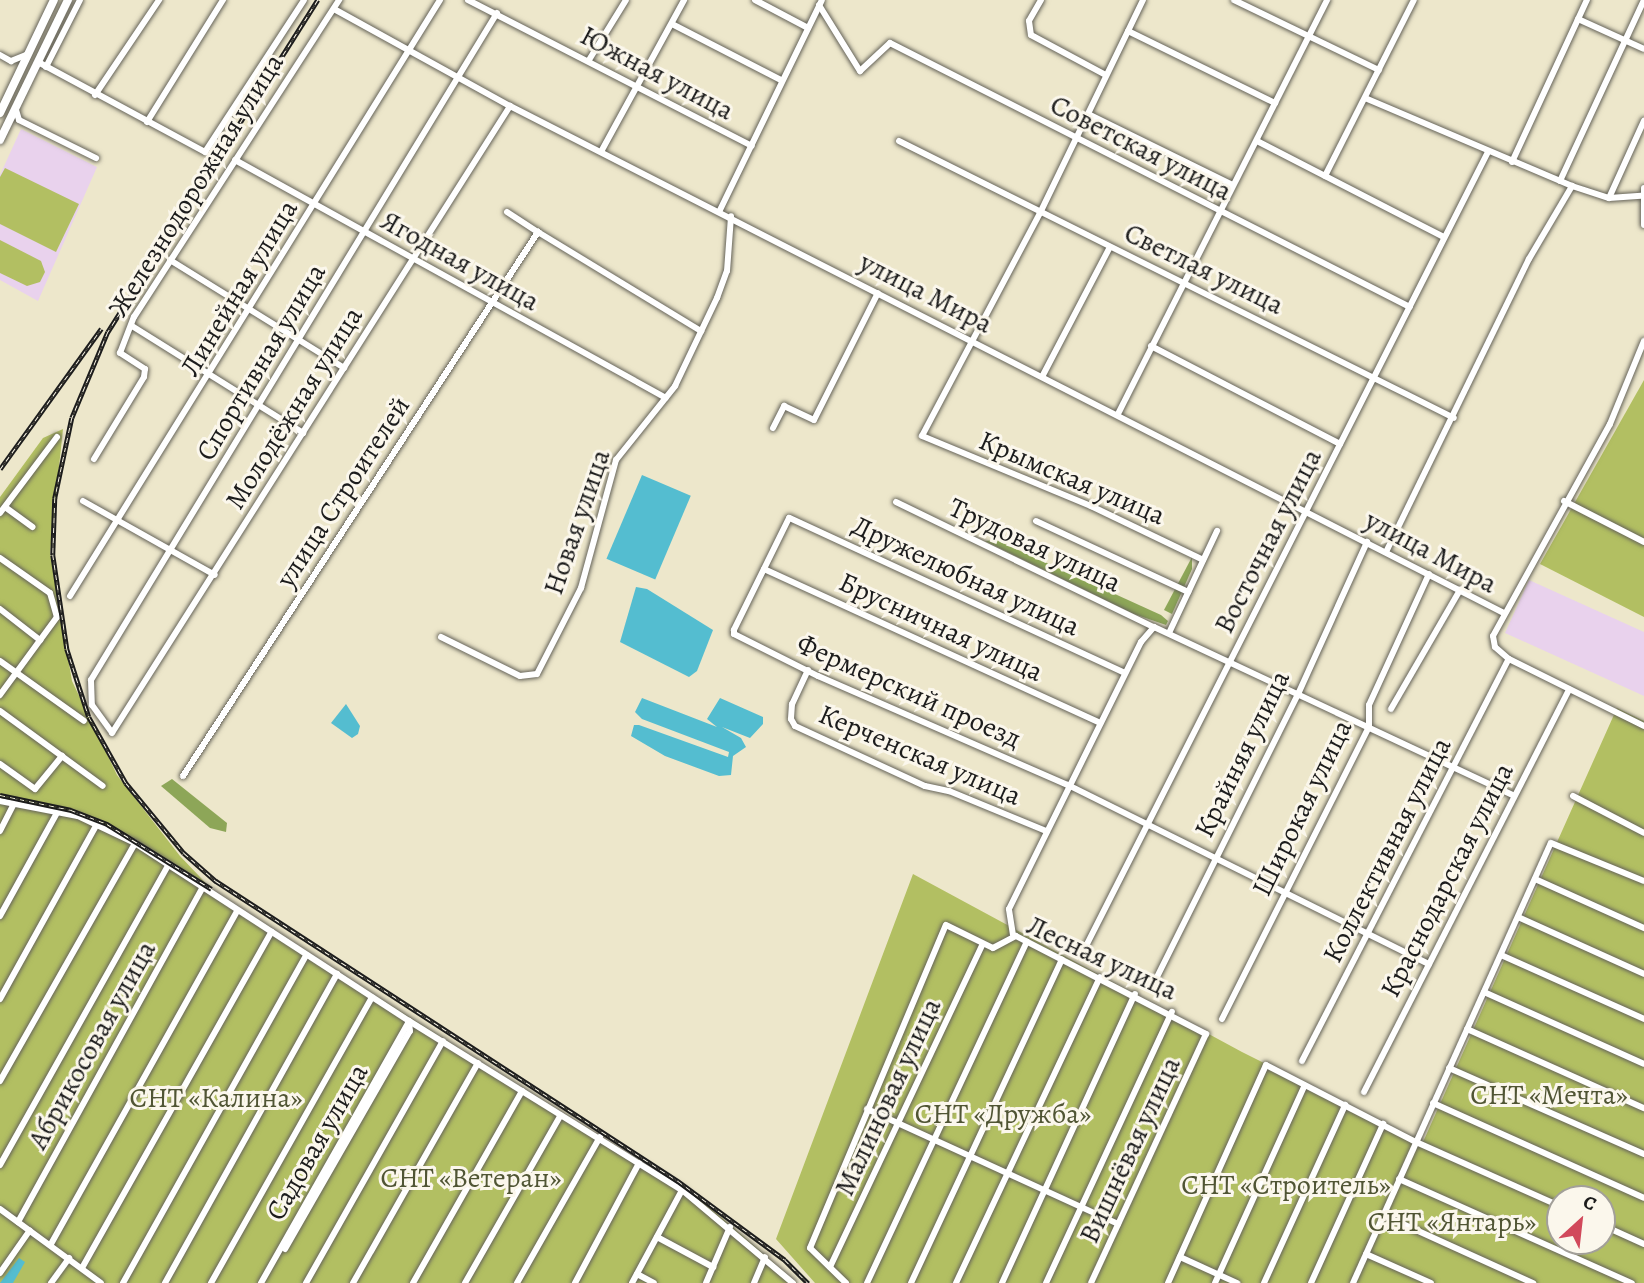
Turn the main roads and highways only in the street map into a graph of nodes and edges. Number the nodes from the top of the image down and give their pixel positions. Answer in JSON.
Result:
{"nodes":[{"id":1,"x":54,"y":0,"type":"edge"},
{"id":2,"x":68,"y":0,"type":"edge"},
{"id":3,"x":0,"y":113,"type":"edge"},
{"id":4,"x":0,"y":140,"type":"edge"}],
"edges":[{"from":1,"to":3,"type":"main road"},
{"from":2,"to":4,"type":"main road"}]}
